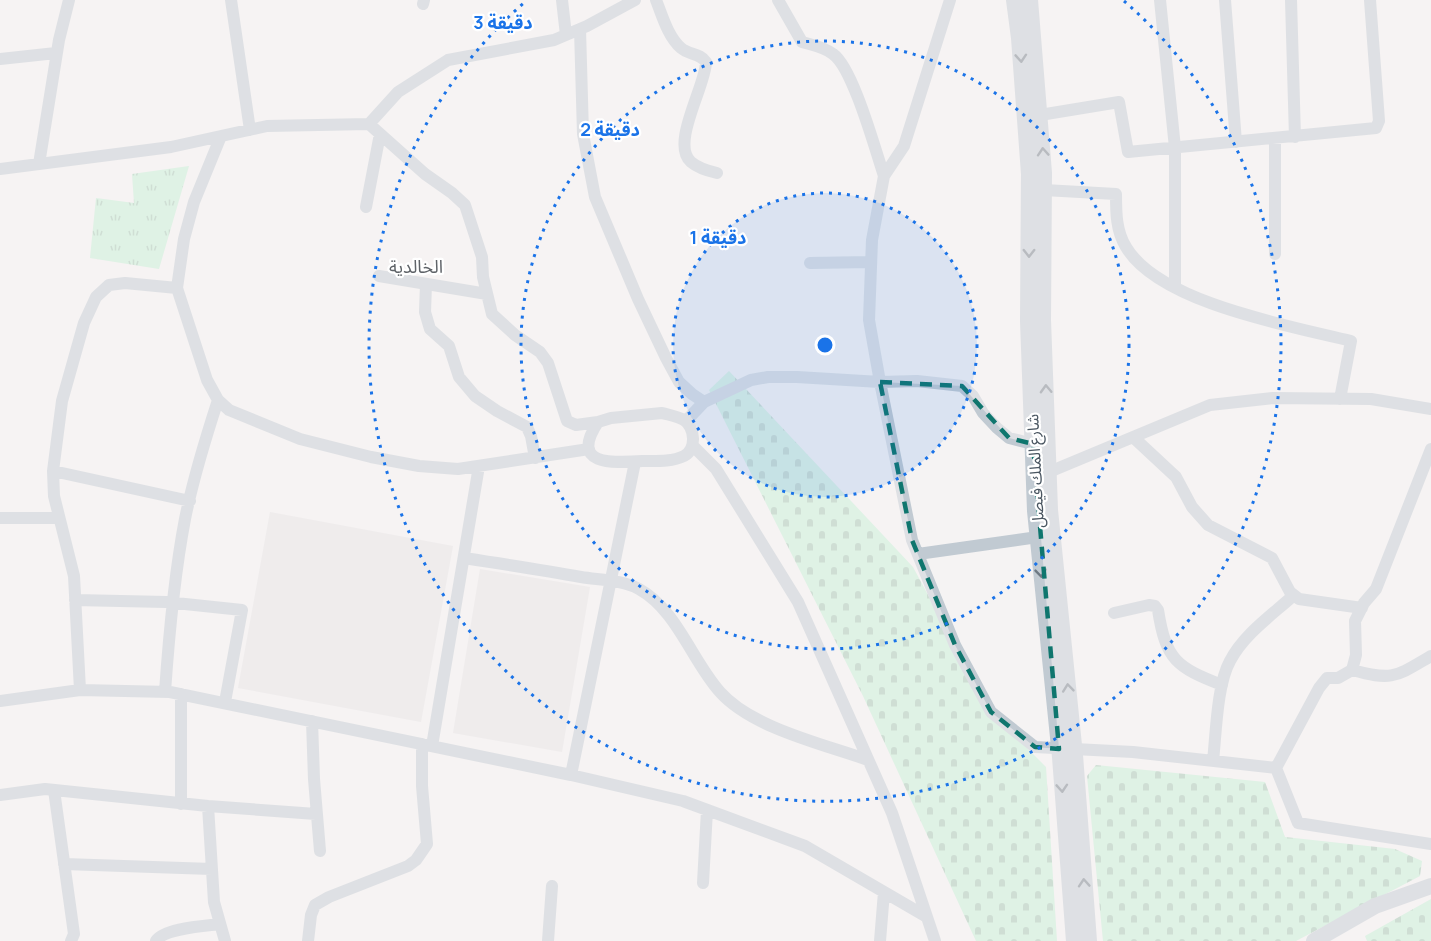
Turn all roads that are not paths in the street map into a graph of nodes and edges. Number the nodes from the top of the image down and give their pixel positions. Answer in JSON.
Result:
{"nodes":[{"id":1,"x":69,"y":0,"type":"edge"},
{"id":2,"x":231,"y":0,"type":"edge"},
{"id":3,"x":562,"y":0,"type":"edge"},
{"id":4,"x":635,"y":0,"type":"edge"},
{"id":5,"x":656,"y":0,"type":"edge"},
{"id":6,"x":778,"y":0,"type":"edge"},
{"id":7,"x":950,"y":0,"type":"edge"},
{"id":8,"x":1014,"y":0,"type":"edge"},
{"id":9,"x":1030,"y":0,"type":"edge"},
{"id":10,"x":1160,"y":0,"type":"edge"},
{"id":11,"x":1225,"y":0,"type":"edge"},
{"id":12,"x":1291,"y":0,"type":"edge"},
{"id":13,"x":1370,"y":0,"type":"edge"},
{"id":14,"x":580,"y":29,"type":"junction"},
{"id":15,"x":566,"y":34,"type":"junction"},
{"id":16,"x":57,"y":53,"type":"junction"},
{"id":17,"x":0,"y":59,"type":"edge"},
{"id":18,"x":1040,"y":115,"type":"junction"},
{"id":19,"x":369,"y":124,"type":"junction"},
{"id":20,"x":250,"y":130,"type":"junction"},
{"id":21,"x":380,"y":134,"type":"junction"},
{"id":22,"x":221,"y":136,"type":"junction"},
{"id":23,"x":1294,"y":137,"type":"junction"},
{"id":24,"x":1275,"y":139,"type":"junction"},
{"id":25,"x":1236,"y":142,"type":"junction"},
{"id":26,"x":1175,"y":147,"type":"junction"},
{"id":27,"x":39,"y":164,"type":"junction"},
{"id":28,"x":0,"y":169,"type":"edge"},
{"id":29,"x":717,"y":173,"type":"dead end"},
{"id":30,"x":884,"y":176,"type":"junction"},
{"id":31,"x":1044,"y":190,"type":"junction"},
{"id":32,"x":366,"y":207,"type":"dead end"},
{"id":33,"x":1275,"y":254,"type":"dead end"},
{"id":34,"x":871,"y":262,"type":"junction"},
{"id":35,"x":810,"y":263,"type":"dead end"},
{"id":36,"x":379,"y":276,"type":"dead end"},
{"id":37,"x":426,"y":284,"type":"junction"},
{"id":38,"x":177,"y":288,"type":"junction"},
{"id":39,"x":1175,"y":288,"type":"junction"},
{"id":40,"x":487,"y":294,"type":"junction"},
{"id":41,"x":880,"y":382,"type":"junction"},
{"id":42,"x":1340,"y":399,"type":"junction"},
{"id":43,"x":218,"y":400,"type":"junction"},
{"id":44,"x":704,"y":402,"type":"junction"},
{"id":45,"x":1431,"y":409,"type":"edge"},
{"id":46,"x":686,"y":421,"type":"junction"},
{"id":47,"x":598,"y":422,"type":"junction"},
{"id":48,"x":1133,"y":437,"type":"junction"},
{"id":49,"x":1033,"y":444,"type":"junction"},
{"id":50,"x":693,"y":446,"type":"junction"},
{"id":51,"x":589,"y":449,"type":"junction"},
{"id":52,"x":1431,"y":449,"type":"edge"},
{"id":53,"x":536,"y":458,"type":"junction"},
{"id":54,"x":635,"y":462,"type":"junction"},
{"id":55,"x":479,"y":466,"type":"junction"},
{"id":56,"x":53,"y":471,"type":"junction"},
{"id":57,"x":1049,"y":472,"type":"junction"},
{"id":58,"x":189,"y":501,"type":"junction"},
{"id":59,"x":0,"y":518,"type":"edge"},
{"id":60,"x":59,"y":518,"type":"junction"},
{"id":61,"x":1038,"y":537,"type":"junction"},
{"id":62,"x":918,"y":554,"type":"junction"},
{"id":63,"x":464,"y":558,"type":"junction"},
{"id":64,"x":610,"y":581,"type":"junction"},
{"id":65,"x":1294,"y":595,"type":"junction"},
{"id":66,"x":75,"y":600,"type":"junction"},
{"id":67,"x":172,"y":603,"type":"junction"},
{"id":68,"x":1362,"y":608,"type":"junction"},
{"id":69,"x":1114,"y":613,"type":"dead end"},
{"id":70,"x":1431,"y":656,"type":"edge"},
{"id":71,"x":1352,"y":670,"type":"junction"},
{"id":72,"x":1222,"y":684,"type":"junction"},
{"id":73,"x":80,"y":690,"type":"junction"},
{"id":74,"x":165,"y":692,"type":"junction"},
{"id":75,"x":181,"y":694,"type":"junction"},
{"id":76,"x":0,"y":701,"type":"edge"},
{"id":77,"x":225,"y":702,"type":"junction"},
{"id":78,"x":312,"y":721,"type":"junction"},
{"id":79,"x":427,"y":745,"type":"junction"},
{"id":80,"x":1066,"y":749,"type":"junction"},
{"id":81,"x":868,"y":760,"type":"junction"},
{"id":82,"x":1213,"y":761,"type":"junction"},
{"id":83,"x":1276,"y":768,"type":"junction"},
{"id":84,"x":571,"y":775,"type":"junction"},
{"id":85,"x":54,"y":790,"type":"junction"},
{"id":86,"x":0,"y":795,"type":"edge"},
{"id":87,"x":181,"y":804,"type":"junction"},
{"id":88,"x":208,"y":806,"type":"junction"},
{"id":89,"x":707,"y":810,"type":"junction"},
{"id":90,"x":316,"y":814,"type":"junction"},
{"id":91,"x":1431,"y":844,"type":"edge"},
{"id":92,"x":320,"y":851,"type":"dead end"},
{"id":93,"x":64,"y":864,"type":"junction"},
{"id":94,"x":212,"y":869,"type":"junction"},
{"id":95,"x":703,"y":884,"type":"dead end"},
{"id":96,"x":552,"y":886,"type":"dead end"},
{"id":97,"x":1431,"y":886,"type":"edge"},
{"id":98,"x":884,"y":892,"type":"junction"},
{"id":99,"x":927,"y":917,"type":"junction"},
{"id":100,"x":220,"y":924,"type":"junction"},
{"id":101,"x":71,"y":941,"type":"edge"},
{"id":102,"x":156,"y":941,"type":"edge"},
{"id":103,"x":225,"y":941,"type":"edge"},
{"id":104,"x":308,"y":941,"type":"edge"},
{"id":105,"x":548,"y":941,"type":"edge"},
{"id":106,"x":880,"y":941,"type":"edge"},
{"id":107,"x":935,"y":941,"type":"edge"},
{"id":108,"x":1074,"y":941,"type":"edge"},
{"id":109,"x":1089,"y":941,"type":"edge"},
{"id":110,"x":1314,"y":941,"type":"edge"}],
"edges":[{"from":1,"to":16,"type":"street"},
{"from":2,"to":20,"type":"street"},
{"from":3,"to":15,"type":"street"},
{"from":4,"to":14,"type":"street"},
{"from":5,"to":29,"type":"street"},
{"from":6,"to":30,"type":"street"},
{"from":7,"to":30,"type":"street"},
{"from":8,"to":49,"type":"street","name":"شارع الملك فيصل","one_way":true},
{"from":9,"to":18,"type":"street"},
{"from":10,"to":26,"type":"street"},
{"from":11,"to":25,"type":"street"},
{"from":12,"to":23,"type":"street"},
{"from":13,"to":23,"type":"street"},
{"from":14,"to":15,"type":"street"},
{"from":14,"to":44,"type":"street"},
{"from":15,"to":19,"type":"street"},
{"from":16,"to":17,"type":"street"},
{"from":16,"to":27,"type":"street"},
{"from":18,"to":26,"type":"street"},
{"from":31,"to":18,"type":"street","one_way":true},
{"from":19,"to":20,"type":"street"},
{"from":19,"to":21,"type":"street"},
{"from":20,"to":22,"type":"street"},
{"from":21,"to":32,"type":"street"},
{"from":21,"to":40,"type":"street"},
{"from":22,"to":27,"type":"street"},
{"from":22,"to":38,"type":"street"},
{"from":23,"to":24,"type":"street"},
{"from":24,"to":25,"type":"street"},
{"from":24,"to":33,"type":"street"},
{"from":25,"to":26,"type":"street"},
{"from":26,"to":39,"type":"street"},
{"from":27,"to":28,"type":"street"},
{"from":30,"to":34,"type":"street"},
{"from":31,"to":39,"type":"street"},
{"from":57,"to":31,"type":"street","one_way":true},
{"from":34,"to":35,"type":"street"},
{"from":34,"to":41,"type":"street"},
{"from":36,"to":37,"type":"street"},
{"from":37,"to":40,"type":"street"},
{"from":37,"to":53,"type":"street"},
{"from":38,"to":43,"type":"street"},
{"from":38,"to":56,"type":"street"},
{"from":39,"to":42,"type":"street"},
{"from":40,"to":47,"type":"street"},
{"from":41,"to":44,"type":"street"},
{"from":41,"to":49,"type":"street"},
{"from":41,"to":62,"type":"street"},
{"from":42,"to":45,"type":"street"},
{"from":42,"to":48,"type":"street"},
{"from":43,"to":55,"type":"street"},
{"from":43,"to":58,"type":"street"},
{"from":44,"to":46,"type":"street"},
{"from":46,"to":47,"type":"street"},
{"from":46,"to":50,"type":"street"},
{"from":47,"to":51,"type":"street"},
{"from":48,"to":57,"type":"street"},
{"from":48,"to":65,"type":"street"},
{"from":49,"to":61,"type":"street","name":"شارع الملك فيصل"},
{"from":50,"to":54,"type":"street"},
{"from":50,"to":81,"type":"street"},
{"from":51,"to":53,"type":"street"},
{"from":51,"to":54,"type":"street"},
{"from":52,"to":68,"type":"street"},
{"from":53,"to":55,"type":"street"},
{"from":54,"to":64,"type":"street"},
{"from":55,"to":63,"type":"street"},
{"from":56,"to":58,"type":"street"},
{"from":56,"to":60,"type":"street"},
{"from":80,"to":57,"type":"street","one_way":true},
{"from":58,"to":67,"type":"street"},
{"from":59,"to":60,"type":"street"},
{"from":60,"to":66,"type":"street"},
{"from":61,"to":62,"type":"street"},
{"from":61,"to":80,"type":"street","name":"شارع الملك فيصل","one_way":true},
{"from":62,"to":80,"type":"street"},
{"from":63,"to":64,"type":"street"},
{"from":63,"to":79,"type":"street"},
{"from":64,"to":81,"type":"street"},
{"from":64,"to":84,"type":"street"},
{"from":65,"to":68,"type":"street"},
{"from":65,"to":72,"type":"street"},
{"from":66,"to":67,"type":"street"},
{"from":66,"to":73,"type":"street"},
{"from":67,"to":74,"type":"street"},
{"from":67,"to":77,"type":"street"},
{"from":68,"to":71,"type":"street"},
{"from":69,"to":72,"type":"street"},
{"from":70,"to":71,"type":"street"},
{"from":71,"to":83,"type":"street"},
{"from":72,"to":82,"type":"street"},
{"from":73,"to":74,"type":"street"},
{"from":73,"to":76,"type":"street"},
{"from":74,"to":75,"type":"street"},
{"from":75,"to":77,"type":"street"},
{"from":75,"to":87,"type":"street"},
{"from":77,"to":78,"type":"street"},
{"from":78,"to":79,"type":"street"},
{"from":78,"to":90,"type":"street"},
{"from":79,"to":84,"type":"street"},
{"from":79,"to":104,"type":"street"},
{"from":80,"to":82,"type":"street"},
{"from":80,"to":108,"type":"street","name":"شارع الملك فيصل","one_way":true},
{"from":109,"to":80,"type":"street","one_way":true},
{"from":81,"to":99,"type":"street"},
{"from":82,"to":83,"type":"street"},
{"from":83,"to":91,"type":"street"},
{"from":84,"to":89,"type":"street"},
{"from":85,"to":86,"type":"street"},
{"from":85,"to":87,"type":"street"},
{"from":85,"to":93,"type":"street"},
{"from":87,"to":88,"type":"street"},
{"from":88,"to":90,"type":"street"},
{"from":88,"to":94,"type":"street"},
{"from":89,"to":95,"type":"street"},
{"from":89,"to":98,"type":"street"},
{"from":90,"to":92,"type":"street"},
{"from":93,"to":94,"type":"street"},
{"from":93,"to":101,"type":"street"},
{"from":94,"to":100,"type":"street"},
{"from":96,"to":105,"type":"street"},
{"from":97,"to":110,"type":"street"},
{"from":98,"to":99,"type":"street"},
{"from":98,"to":106,"type":"street"},
{"from":99,"to":107,"type":"street"},
{"from":100,"to":102,"type":"street"},
{"from":100,"to":103,"type":"street"}]}
